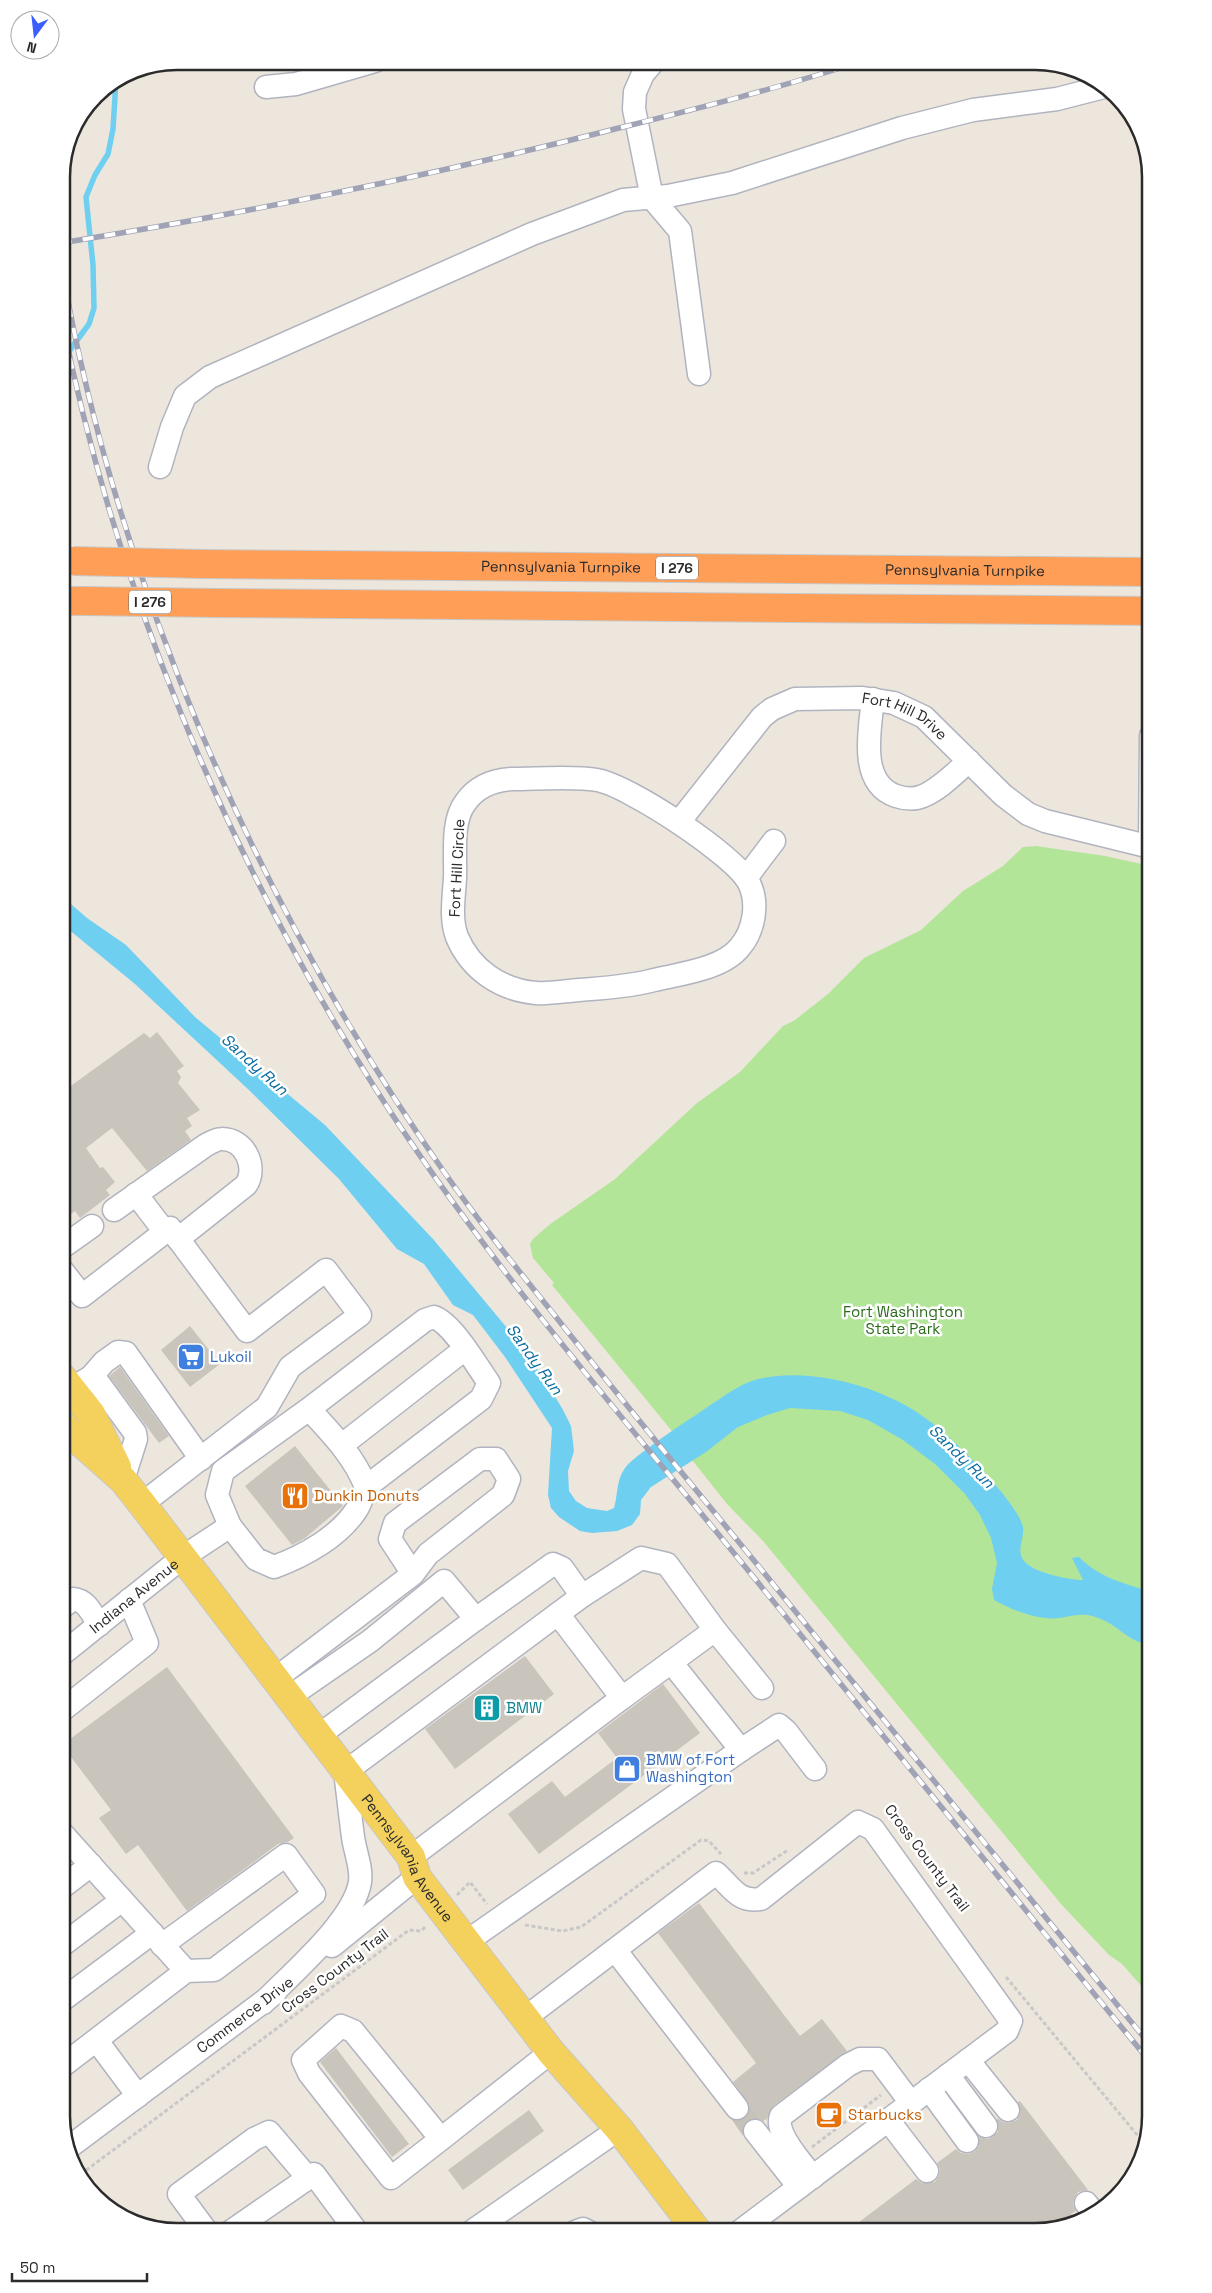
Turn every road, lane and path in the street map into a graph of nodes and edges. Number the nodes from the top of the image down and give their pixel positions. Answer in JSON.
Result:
{"nodes":[{"id":1,"x":344,"y":70,"type":"edge"},
{"id":2,"x":646,"y":70,"type":"edge"},
{"id":3,"x":266,"y":87,"type":"dead end"},
{"id":4,"x":1095,"y":89,"type":"edge"},
{"id":5,"x":652,"y":198,"type":"junction"},
{"id":6,"x":699,"y":374,"type":"dead end"},
{"id":7,"x":160,"y":467,"type":"dead end"},
{"id":8,"x":70,"y":561,"type":"edge"},
{"id":9,"x":1142,"y":572,"type":"edge"},
{"id":10,"x":73,"y":601,"type":"edge"},
{"id":11,"x":1142,"y":611,"type":"edge"},
{"id":12,"x":873,"y":699,"type":"junction"},
{"id":13,"x":969,"y":761,"type":"junction"},
{"id":14,"x":679,"y":822,"type":"junction"},
{"id":15,"x":774,"y":841,"type":"dead end"},
{"id":16,"x":1142,"y":845,"type":"edge"},
{"id":17,"x":746,"y":878,"type":"junction"},
{"id":18,"x":136,"y":1194,"type":"junction"},
{"id":19,"x":114,"y":1210,"type":"dead end"},
{"id":20,"x":92,"y":1226,"type":"dead end"},
{"id":21,"x":172,"y":1235,"type":"junction"},
{"id":22,"x":70,"y":1242,"type":"edge"},
{"id":23,"x":70,"y":1281,"type":"edge"},
{"id":24,"x":465,"y":1349,"type":"junction"},
{"id":25,"x":75,"y":1381,"type":"edge"},
{"id":26,"x":309,"y":1409,"type":"junction"},
{"id":27,"x":70,"y":1433,"type":"edge"},
{"id":28,"x":342,"y":1445,"type":"junction"},
{"id":29,"x":201,"y":1459,"type":"junction"},
{"id":30,"x":123,"y":1480,"type":"junction"},
{"id":31,"x":366,"y":1487,"type":"junction"},
{"id":32,"x":142,"y":1504,"type":"junction"},
{"id":33,"x":230,"y":1526,"type":"junction"},
{"id":34,"x":183,"y":1557,"type":"junction"},
{"id":35,"x":413,"y":1574,"type":"junction"},
{"id":36,"x":582,"y":1596,"type":"junction"},
{"id":37,"x":129,"y":1600,"type":"junction"},
{"id":38,"x":70,"y":1601,"type":"edge"},
{"id":39,"x":558,"y":1614,"type":"junction"},
{"id":40,"x":476,"y":1619,"type":"junction"},
{"id":41,"x":98,"y":1625,"type":"junction"},
{"id":42,"x":715,"y":1630,"type":"junction"},
{"id":43,"x":70,"y":1648,"type":"edge"},
{"id":44,"x":671,"y":1662,"type":"junction"},
{"id":45,"x":282,"y":1688,"type":"junction"},
{"id":46,"x":762,"y":1688,"type":"dead end"},
{"id":47,"x":622,"y":1698,"type":"junction"},
{"id":48,"x":70,"y":1703,"type":"edge"},
{"id":49,"x":318,"y":1736,"type":"junction"},
{"id":50,"x":741,"y":1750,"type":"junction"},
{"id":51,"x":815,"y":1769,"type":"dead end"},
{"id":52,"x":346,"y":1772,"type":"junction"},
{"id":53,"x":70,"y":1842,"type":"edge"},
{"id":54,"x":796,"y":1844,"type":"dead end"},
{"id":55,"x":724,"y":1858,"type":"dead end"},
{"id":56,"x":91,"y":1865,"type":"junction"},
{"id":57,"x":414,"y":1868,"type":"junction"},
{"id":58,"x":740,"y":1872,"type":"dead end"},
{"id":59,"x":70,"y":1881,"type":"edge"},
{"id":60,"x":122,"y":1900,"type":"junction"},
{"id":61,"x":522,"y":1925,"type":"dead end"},
{"id":62,"x":421,"y":1931,"type":"dead end"},
{"id":63,"x":70,"y":1939,"type":"edge"},
{"id":64,"x":157,"y":1939,"type":"junction"},
{"id":65,"x":466,"y":1942,"type":"junction"},
{"id":66,"x":615,"y":1950,"type":"junction"},
{"id":67,"x":186,"y":1972,"type":"junction"},
{"id":68,"x":1004,"y":1974,"type":"dead end"},
{"id":69,"x":70,"y":1995,"type":"edge"},
{"id":70,"x":263,"y":2003,"type":"junction"},
{"id":71,"x":525,"y":2018,"type":"junction"},
{"id":72,"x":97,"y":2040,"type":"junction"},
{"id":73,"x":551,"y":2052,"type":"junction"},
{"id":74,"x":70,"y":2060,"type":"edge"},
{"id":75,"x":968,"y":2060,"type":"junction"},
{"id":76,"x":948,"y":2075,"type":"junction"},
{"id":77,"x":930,"y":2089,"type":"junction"},
{"id":78,"x":886,"y":2092,"type":"dead end"},
{"id":79,"x":138,"y":2096,"type":"junction"},
{"id":80,"x":911,"y":2103,"type":"junction"},
{"id":81,"x":737,"y":2108,"type":"tunnel mouth"},
{"id":82,"x":1008,"y":2110,"type":"dead end"},
{"id":83,"x":888,"y":2120,"type":"junction"},
{"id":84,"x":986,"y":2126,"type":"dead end"},
{"id":85,"x":618,"y":2130,"type":"junction"},
{"id":86,"x":755,"y":2131,"type":"tunnel mouth"},
{"id":87,"x":1140,"y":2138,"type":"edge"},
{"id":88,"x":441,"y":2139,"type":"junction"},
{"id":89,"x":967,"y":2141,"type":"dead end"},
{"id":90,"x":74,"y":2144,"type":"edge"},
{"id":91,"x":811,"y":2147,"type":"dead end"},
{"id":92,"x":85,"y":2171,"type":"edge"},
{"id":93,"x":927,"y":2171,"type":"dead end"},
{"id":94,"x":308,"y":2178,"type":"junction"},
{"id":95,"x":806,"y":2182,"type":"junction"},
{"id":96,"x":200,"y":2223,"type":"edge"},
{"id":97,"x":243,"y":2223,"type":"edge"},
{"id":98,"x":350,"y":2223,"type":"edge"},
{"id":99,"x":484,"y":2223,"type":"edge"},
{"id":100,"x":691,"y":2223,"type":"edge"},
{"id":101,"x":766,"y":2223,"type":"edge"}],
"edges":[{"from":1,"to":3,"type":"street"},
{"from":2,"to":5,"type":"street"},
{"from":4,"to":5,"type":"street"},
{"from":5,"to":6,"type":"street"},
{"from":5,"to":7,"type":"street"},
{"from":8,"to":9,"type":"highway","name":"Pennsylvania Turnpike","number":"I 276","bridge":true},
{"from":10,"to":11,"type":"highway","number":"I 276","bridge":true},
{"from":12,"to":13,"type":"street","name":"Fort Hill Drive"},
{"from":12,"to":13,"type":"street"},
{"from":12,"to":14,"type":"street","name":"Fort Hill Drive"},
{"from":13,"to":16,"type":"street","name":"Fort Hill Drive"},
{"from":14,"to":17,"type":"street","name":"Fort Hill Circle"},
{"from":14,"to":17,"type":"street","name":"Fort Hill Circle"},
{"from":15,"to":17,"type":"street"},
{"from":18,"to":19,"type":"street"},
{"from":18,"to":21,"type":"street"},
{"from":18,"to":21,"type":"street"},
{"from":20,"to":22,"type":"street"},
{"from":21,"to":23,"type":"street"},
{"from":21,"to":29,"type":"street"},
{"from":24,"to":26,"type":"street"},
{"from":24,"to":28,"type":"street"},
{"from":24,"to":31,"type":"street"},
{"from":25,"to":29,"type":"street"},
{"from":25,"to":30,"type":"main road","name":"Pennsylvania Avenue"},
{"from":26,"to":28,"type":"street"},
{"from":26,"to":33,"type":"street"},
{"from":27,"to":30,"type":"main road","name":"Pennsylvania Avenue"},
{"from":28,"to":31,"type":"street"},
{"from":29,"to":32,"type":"street"},
{"from":30,"to":32,"type":"main road","name":"Pennsylvania Avenue"},
{"from":31,"to":33,"type":"street"},
{"from":32,"to":34,"type":"main road","name":"Pennsylvania Avenue"},
{"from":33,"to":34,"type":"street","name":"Indiana Avenue"},
{"from":34,"to":37,"type":"street","name":"Indiana Avenue"},
{"from":34,"to":45,"type":"main road","name":"Pennsylvania Avenue"},
{"from":35,"to":35,"type":"street"},
{"from":35,"to":45,"type":"street"},
{"from":36,"to":39,"type":"street"},
{"from":36,"to":40,"type":"street"},
{"from":36,"to":42,"type":"street"},
{"from":37,"to":41,"type":"street","name":"Indiana Avenue"},
{"from":37,"to":48,"type":"street"},
{"from":38,"to":41,"type":"street"},
{"from":39,"to":47,"type":"street"},
{"from":39,"to":52,"type":"street"},
{"from":40,"to":45,"type":"street"},
{"from":40,"to":49,"type":"street"},
{"from":41,"to":43,"type":"street","name":"Indiana Avenue"},
{"from":42,"to":44,"type":"street","name":"Commerce Drive"},
{"from":42,"to":46,"type":"street"},
{"from":44,"to":47,"type":"street","name":"Commerce Drive"},
{"from":44,"to":50,"type":"street"},
{"from":45,"to":49,"type":"main road","name":"Pennsylvania Avenue"},
{"from":47,"to":57,"type":"street","name":"Commerce Drive"},
{"from":49,"to":52,"type":"main road","name":"Pennsylvania Avenue"},
{"from":50,"to":51,"type":"street"},
{"from":50,"to":65,"type":"street"},
{"from":52,"to":57,"type":"main road","name":"Pennsylvania Avenue"},
{"from":52,"to":70,"type":"street"},
{"from":53,"to":56,"type":"street"},
{"from":54,"to":58,"type":"path"},
{"from":55,"to":61,"type":"path"},
{"from":56,"to":59,"type":"street"},
{"from":56,"to":60,"type":"street"},
{"from":57,"to":65,"type":"main road","name":"Pennsylvania Avenue"},
{"from":57,"to":70,"type":"street","name":"Commerce Drive"},
{"from":60,"to":63,"type":"street"},
{"from":60,"to":64,"type":"street"},
{"from":62,"to":92,"type":"path","name":"Cross County Trail"},
{"from":64,"to":67,"type":"street"},
{"from":64,"to":67,"type":"street"},
{"from":64,"to":69,"type":"street"},
{"from":65,"to":71,"type":"main road","name":"Pennsylvania Avenue"},
{"from":66,"to":71,"type":"street"},
{"from":66,"to":75,"type":"street"},
{"from":66,"to":81,"type":"street"},
{"from":67,"to":72,"type":"street"},
{"from":68,"to":87,"type":"path"},
{"from":70,"to":79,"type":"street","name":"Commerce Drive"},
{"from":71,"to":73,"type":"main road","name":"Pennsylvania Avenue"},
{"from":72,"to":74,"type":"street"},
{"from":72,"to":79,"type":"street"},
{"from":73,"to":85,"type":"main road","name":"Pennsylvania Avenue"},
{"from":73,"to":88,"type":"street"},
{"from":75,"to":76,"type":"street"},
{"from":75,"to":82,"type":"street"},
{"from":76,"to":77,"type":"street"},
{"from":76,"to":84,"type":"street"},
{"from":77,"to":80,"type":"street"},
{"from":77,"to":89,"type":"street"},
{"from":78,"to":91,"type":"path"},
{"from":79,"to":90,"type":"street","name":"Commerce Drive"},
{"from":80,"to":83,"type":"street"},
{"from":80,"to":95,"type":"street"},
{"from":83,"to":93,"type":"street"},
{"from":83,"to":95,"type":"street"},
{"from":85,"to":99,"type":"street"},
{"from":85,"to":100,"type":"main road","name":"Pennsylvania Avenue"},
{"from":86,"to":95,"type":"street"},
{"from":88,"to":88,"type":"street"},
{"from":94,"to":96,"type":"street"},
{"from":94,"to":97,"type":"street"},
{"from":94,"to":98,"type":"street"},
{"from":95,"to":101,"type":"street"}]}
